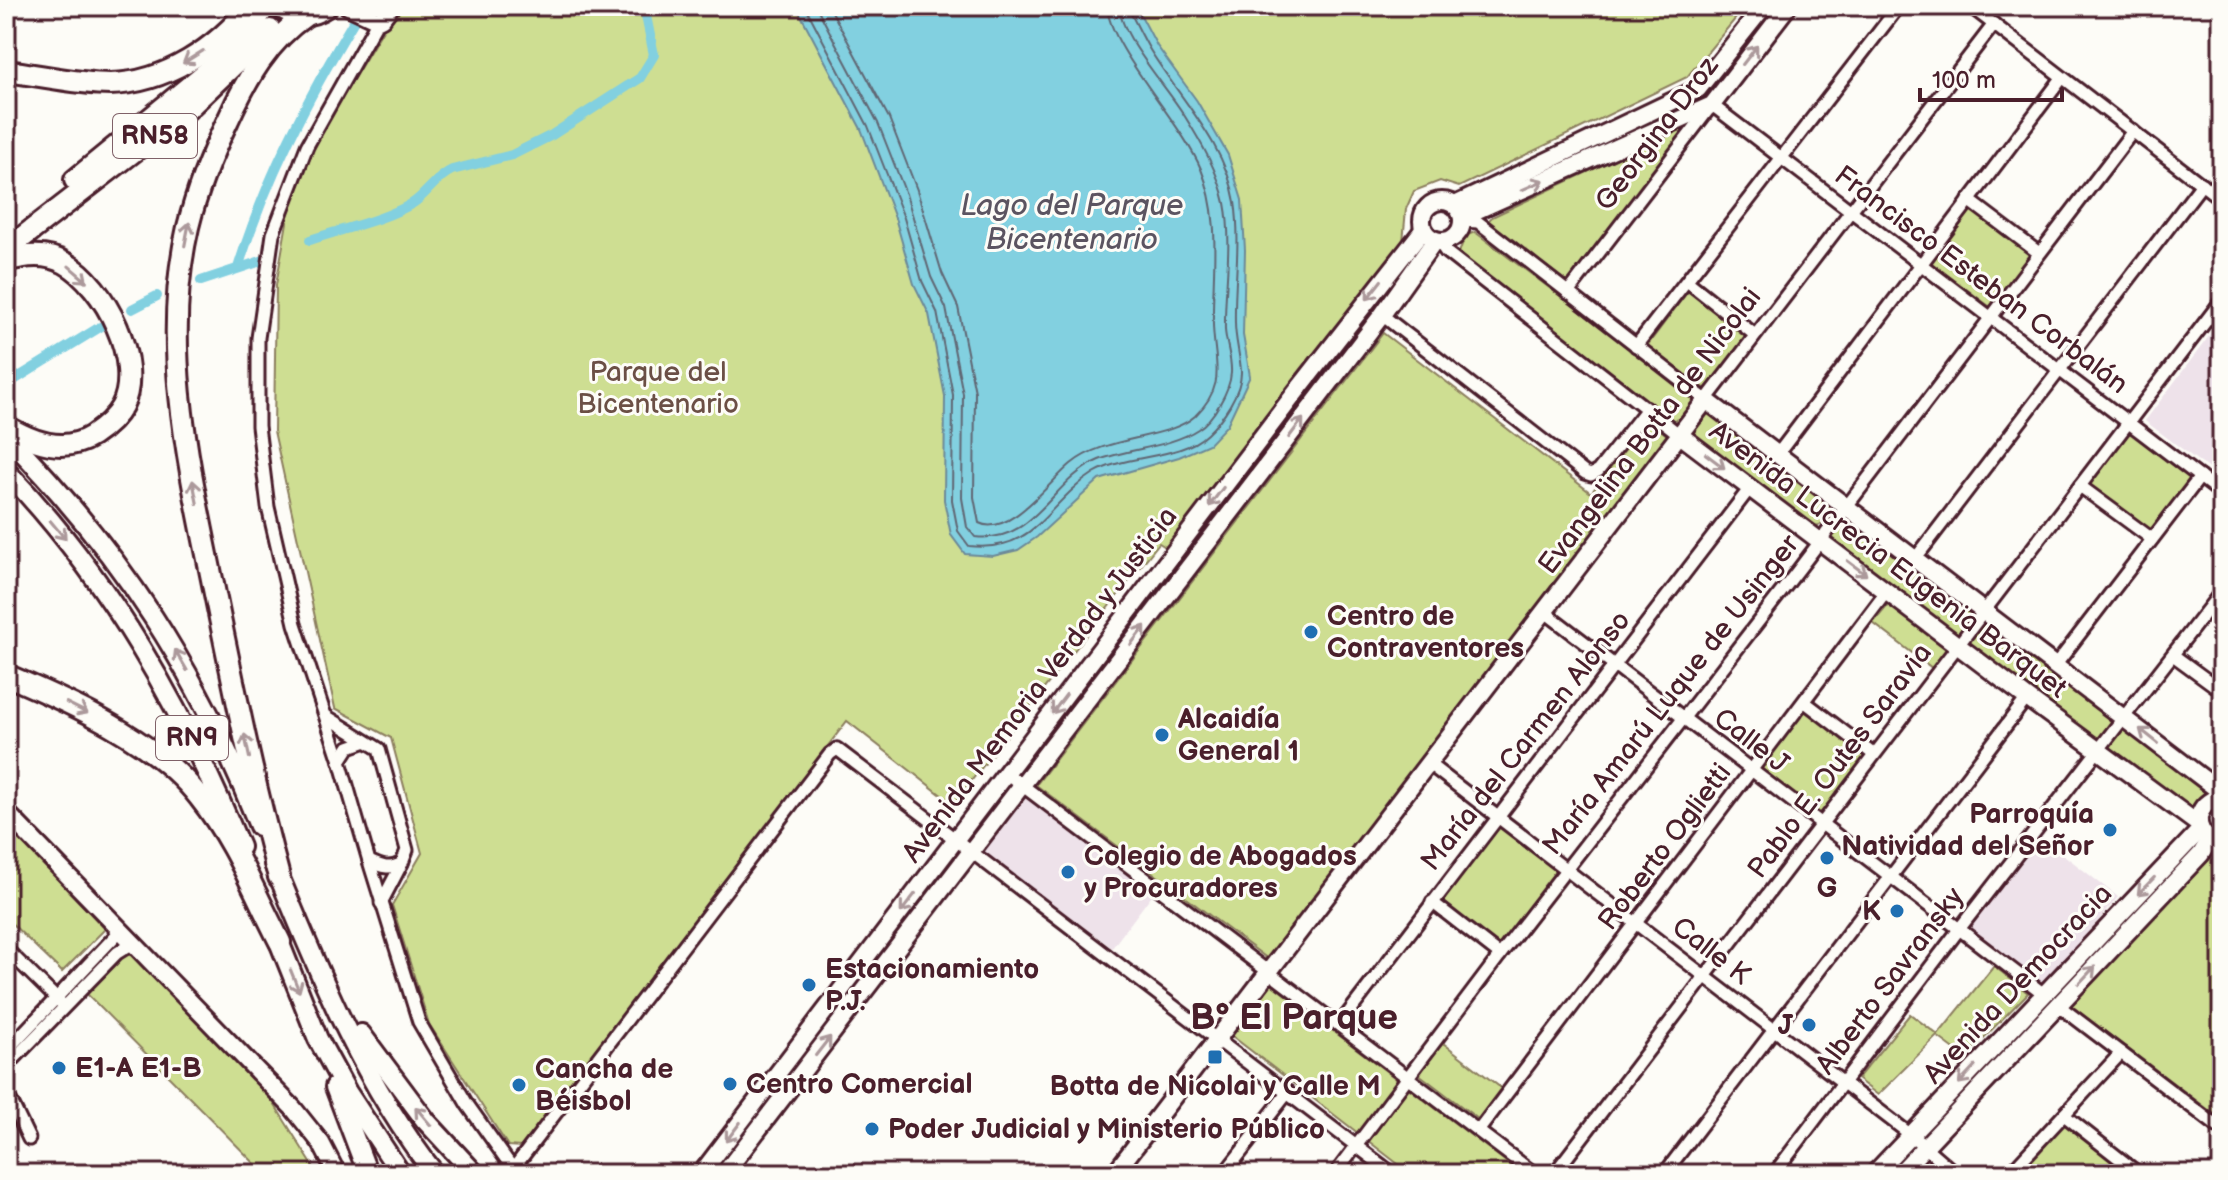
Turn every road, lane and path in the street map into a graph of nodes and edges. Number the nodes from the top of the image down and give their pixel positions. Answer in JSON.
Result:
{"nodes":[{"id":1,"x":251,"y":6,"type":"edge"},
{"id":2,"x":266,"y":6,"type":"edge"},
{"id":3,"x":327,"y":6,"type":"edge"},
{"id":4,"x":391,"y":6,"type":"edge"},
{"id":5,"x":1764,"y":6,"type":"edge"},
{"id":6,"x":1788,"y":6,"type":"edge"},
{"id":7,"x":1899,"y":6,"type":"edge"},
{"id":8,"x":1970,"y":6,"type":"edge"},
{"id":9,"x":350,"y":7,"type":"edge"},
{"id":10,"x":294,"y":11,"type":"edge"},
{"id":11,"x":378,"y":20,"type":"junction"},
{"id":12,"x":1994,"y":24,"type":"junction"},
{"id":13,"x":6,"y":71,"type":"edge"},
{"id":14,"x":2062,"y":78,"type":"junction"},
{"id":15,"x":1698,"y":89,"type":"joint"},
{"id":16,"x":1712,"y":105,"type":"junction"},
{"id":17,"x":2133,"y":131,"type":"junction"},
{"id":18,"x":1781,"y":158,"type":"junction"},
{"id":19,"x":2202,"y":184,"type":"junction"},
{"id":20,"x":1969,"y":200,"type":"junction"},
{"id":21,"x":2222,"y":200,"type":"edge"},
{"id":22,"x":1851,"y":211,"type":"junction"},
{"id":23,"x":1460,"y":214,"type":"junction"},
{"id":24,"x":6,"y":235,"type":"edge"},
{"id":25,"x":1432,"y":237,"type":"junction"},
{"id":26,"x":6,"y":250,"type":"edge"},
{"id":27,"x":2039,"y":253,"type":"junction"},
{"id":28,"x":6,"y":261,"type":"edge"},
{"id":29,"x":1921,"y":264,"type":"junction"},
{"id":30,"x":1687,"y":281,"type":"junction"},
{"id":31,"x":1568,"y":293,"type":"junction"},
{"id":32,"x":2222,"y":300,"type":"edge"},
{"id":33,"x":1382,"y":315,"type":"junction"},
{"id":34,"x":1991,"y":317,"type":"junction"},
{"id":35,"x":1755,"y":335,"type":"junction"},
{"id":36,"x":1636,"y":346,"type":"junction"},
{"id":37,"x":2059,"y":369,"type":"junction"},
{"id":38,"x":1706,"y":400,"type":"junction"},
{"id":39,"x":1646,"y":410,"type":"junction"},
{"id":40,"x":2129,"y":422,"type":"junction"},
{"id":41,"x":6,"y":426,"type":"edge"},
{"id":42,"x":6,"y":435,"type":"edge"},
{"id":43,"x":1680,"y":435,"type":"junction"},
{"id":44,"x":1777,"y":455,"type":"junction"},
{"id":45,"x":6,"y":471,"type":"edge"},
{"id":46,"x":2200,"y":477,"type":"junction"},
{"id":47,"x":2080,"y":486,"type":"junction"},
{"id":48,"x":1750,"y":488,"type":"junction"},
{"id":49,"x":2222,"y":494,"type":"edge"},
{"id":50,"x":1846,"y":508,"type":"junction"},
{"id":51,"x":2152,"y":539,"type":"junction"},
{"id":52,"x":1821,"y":541,"type":"junction"},
{"id":53,"x":1915,"y":559,"type":"junction"},
{"id":54,"x":1887,"y":591,"type":"junction"},
{"id":55,"x":2221,"y":593,"type":"edge"},
{"id":56,"x":1545,"y":612,"type":"junction"},
{"id":57,"x":1985,"y":612,"type":"junction"},
{"id":58,"x":1958,"y":645,"type":"junction"},
{"id":59,"x":2173,"y":655,"type":"junction"},
{"id":60,"x":1615,"y":665,"type":"junction"},
{"id":61,"x":2055,"y":666,"type":"junction"},
{"id":62,"x":6,"y":675,"type":"edge"},
{"id":63,"x":2222,"y":691,"type":"edge"},
{"id":64,"x":2027,"y":698,"type":"junction"},
{"id":65,"x":1805,"y":702,"type":"junction"},
{"id":66,"x":326,"y":716,"type":"junction"},
{"id":67,"x":2124,"y":718,"type":"junction"},
{"id":68,"x":1684,"y":719,"type":"junction"},
{"id":69,"x":366,"y":741,"type":"junction"},
{"id":70,"x":2098,"y":751,"type":"junction"},
{"id":71,"x":1873,"y":754,"type":"junction"},
{"id":72,"x":340,"y":761,"type":"junction"},
{"id":73,"x":1429,"y":764,"type":"junction"},
{"id":74,"x":1753,"y":772,"type":"junction"},
{"id":75,"x":1006,"y":773,"type":"junction"},
{"id":76,"x":1024,"y":785,"type":"junction"},
{"id":77,"x":2222,"y":795,"type":"edge"},
{"id":78,"x":6,"y":812,"type":"edge"},
{"id":79,"x":1498,"y":817,"type":"junction"},
{"id":80,"x":1821,"y":825,"type":"junction"},
{"id":81,"x":2212,"y":837,"type":"edge"},
{"id":82,"x":955,"y":841,"type":"junction"},
{"id":83,"x":972,"y":853,"type":"junction"},
{"id":84,"x":369,"y":861,"type":"junction"},
{"id":85,"x":402,"y":863,"type":"junction"},
{"id":86,"x":1567,"y":870,"type":"junction"},
{"id":87,"x":1890,"y":876,"type":"junction"},
{"id":88,"x":279,"y":877,"type":"junction"},
{"id":89,"x":1432,"y":902,"type":"junction"},
{"id":90,"x":381,"y":903,"type":"junction"},
{"id":91,"x":1637,"y":923,"type":"junction"},
{"id":92,"x":1960,"y":928,"type":"junction"},
{"id":93,"x":127,"y":936,"type":"junction"},
{"id":94,"x":280,"y":942,"type":"junction"},
{"id":95,"x":6,"y":949,"type":"edge"},
{"id":96,"x":1500,"y":955,"type":"junction"},
{"id":97,"x":1268,"y":969,"type":"junction"},
{"id":98,"x":1705,"y":977,"type":"junction"},
{"id":99,"x":327,"y":986,"type":"junction"},
{"id":100,"x":2044,"y":994,"type":"junction"},
{"id":101,"x":60,"y":1002,"type":"junction"},
{"id":102,"x":2058,"y":1005,"type":"junction"},
{"id":103,"x":1340,"y":1024,"type":"junction"},
{"id":104,"x":1774,"y":1030,"type":"junction"},
{"id":105,"x":1217,"y":1038,"type":"junction"},
{"id":106,"x":318,"y":1039,"type":"junction"},
{"id":107,"x":2121,"y":1053,"type":"junction"},
{"id":108,"x":7,"y":1060,"type":"edge"},
{"id":109,"x":1408,"y":1076,"type":"junction"},
{"id":110,"x":1843,"y":1082,"type":"junction"},
{"id":111,"x":6,"y":1091,"type":"edge"},
{"id":112,"x":1288,"y":1092,"type":"junction"},
{"id":113,"x":2064,"y":1115,"type":"junction"},
{"id":114,"x":1479,"y":1130,"type":"junction"},
{"id":115,"x":2222,"y":1130,"type":"edge"},
{"id":116,"x":1911,"y":1135,"type":"junction"},
{"id":117,"x":29,"y":1139,"type":"dead end"},
{"id":118,"x":1357,"y":1146,"type":"junction"},
{"id":119,"x":1925,"y":1147,"type":"junction"},
{"id":120,"x":515,"y":1171,"type":"edge"},
{"id":121,"x":337,"y":1174,"type":"edge"},
{"id":122,"x":368,"y":1174,"type":"edge"},
{"id":123,"x":401,"y":1174,"type":"edge"},
{"id":124,"x":435,"y":1174,"type":"edge"},
{"id":125,"x":475,"y":1174,"type":"edge"},
{"id":126,"x":701,"y":1174,"type":"edge"},
{"id":127,"x":724,"y":1174,"type":"edge"},
{"id":128,"x":1114,"y":1174,"type":"edge"},
{"id":129,"x":1224,"y":1174,"type":"edge"},
{"id":130,"x":1335,"y":1174,"type":"edge"},
{"id":131,"x":1393,"y":1174,"type":"edge"},
{"id":132,"x":1535,"y":1174,"type":"edge"},
{"id":133,"x":1554,"y":1174,"type":"edge"},
{"id":134,"x":1664,"y":1174,"type":"edge"},
{"id":135,"x":1774,"y":1174,"type":"edge"},
{"id":136,"x":1874,"y":1174,"type":"edge"},
{"id":137,"x":1899,"y":1174,"type":"edge"},
{"id":138,"x":1956,"y":1174,"type":"edge"},
{"id":139,"x":2009,"y":1174,"type":"edge"},
{"id":140,"x":2139,"y":1174,"type":"edge"}],
"edges":[{"from":1,"to":13,"type":"highway","one_way":true},
{"from":2,"to":24,"type":"highway","number":"RN58"},
{"from":3,"to":10,"type":"highway","number":"RN58"},
{"from":4,"to":11,"type":"street"},
{"from":5,"to":15,"type":"street","name":"Georgina Droz"},
{"from":16,"to":6,"type":"street","name":"Georgina Droz","one_way":true},
{"from":7,"to":18,"type":"street"},
{"from":8,"to":12,"type":"street"},
{"from":9,"to":11,"type":"street"},
{"from":10,"to":26,"type":"highway","number":"RN58"},
{"from":88,"to":10,"type":"highway","one_way":true},
{"from":11,"to":66,"type":"street"},
{"from":12,"to":14,"type":"street"},
{"from":12,"to":22,"type":"street","name":"Evangelina Botta de Nicolai"},
{"from":14,"to":17,"type":"street"},
{"from":14,"to":20,"type":"street"},
{"from":15,"to":23,"type":"street","name":"Avenida Memoria Verdad y Justicia"},
{"from":16,"to":18,"type":"street","name":"Francisco Esteban Corbalán"},
{"from":23,"to":16,"type":"street","name":"Avenida Memoria Verdad y Justicia","one_way":true},
{"from":16,"to":31,"type":"street","name":"Georgina Droz"},
{"from":17,"to":19,"type":"street"},
{"from":17,"to":27,"type":"street","name":"María Amarú Luque de Usinger"},
{"from":18,"to":22,"type":"street","name":"Francisco Esteban Corbalán"},
{"from":18,"to":30,"type":"street"},
{"from":19,"to":21,"type":"street"},
{"from":19,"to":37,"type":"street"},
{"from":20,"to":27,"type":"street"},
{"from":20,"to":29,"type":"street"},
{"from":22,"to":29,"type":"street","name":"Francisco Esteban Corbalán"},
{"from":22,"to":35,"type":"street","name":"Evangelina Botta de Nicolai"},
{"from":23,"to":25,"type":"street","name":"Avenida Memoria Verdad y Justicia"},
{"from":23,"to":25,"type":"street","name":"Avenida Memoria Verdad y Justicia"},
{"from":23,"to":31,"type":"street","name":"Avenida Lucrecia Eugenia Barquet"},
{"from":25,"to":33,"type":"street","name":"Avenida Memoria Verdad y Justicia"},
{"from":25,"to":39,"type":"street","name":"Avenida Lucrecia Eugenia Barquet"},
{"from":25,"to":75,"type":"street","name":"Avenida Memoria Verdad y Justicia","one_way":true},
{"from":27,"to":34,"type":"street","name":"María Amarú Luque de Usinger"},
{"from":28,"to":41,"type":"highway","one_way":true},
{"from":29,"to":34,"type":"street","name":"Francisco Esteban Corbalán"},
{"from":29,"to":44,"type":"street"},
{"from":30,"to":35,"type":"street"},
{"from":30,"to":36,"type":"street"},
{"from":31,"to":36,"type":"street","name":"Avenida Lucrecia Eugenia Barquet"},
{"from":32,"to":40,"type":"street","name":"Pablo E. Outes Saravia"},
{"from":33,"to":39,"type":"street"},
{"from":76,"to":33,"type":"street","name":"Avenida Memoria Verdad y Justicia","one_way":true},
{"from":34,"to":37,"type":"street","name":"Francisco Esteban Corbalán"},
{"from":34,"to":50,"type":"street","name":"María Amarú Luque de Usinger"},
{"from":35,"to":38,"type":"street","name":"Evangelina Botta de Nicolai"},
{"from":36,"to":38,"type":"street","name":"Avenida Lucrecia Eugenia Barquet"},
{"from":37,"to":40,"type":"street","name":"Francisco Esteban Corbalán"},
{"from":37,"to":53,"type":"street"},
{"from":38,"to":43,"type":"street","name":"Evangelina Botta de Nicolai"},
{"from":38,"to":44,"type":"street","name":"Avenida Lucrecia Eugenia Barquet"},
{"from":39,"to":43,"type":"street","name":"Avenida Lucrecia Eugenia Barquet"},
{"from":40,"to":46,"type":"street","name":"Francisco Esteban Corbalán"},
{"from":40,"to":47,"type":"street","name":"Pablo E. Outes Saravia"},
{"from":88,"to":42,"type":"main road","number":"RN9","one_way":true},
{"from":43,"to":48,"type":"street","name":"Avenida Lucrecia Eugenia Barquet","one_way":true},
{"from":43,"to":56,"type":"street","name":"Evangelina Botta de Nicolai"},
{"from":44,"to":50,"type":"street","name":"Avenida Lucrecia Eugenia Barquet"},
{"from":45,"to":94,"type":"main road","number":"RN9","one_way":true},
{"from":46,"to":49,"type":"street","name":"Francisco Esteban Corbalán"},
{"from":46,"to":51,"type":"street"},
{"from":47,"to":51,"type":"street"},
{"from":47,"to":57,"type":"street","name":"Pablo E. Outes Saravia"},
{"from":48,"to":52,"type":"street","name":"Avenida Lucrecia Eugenia Barquet"},
{"from":48,"to":60,"type":"street","name":"María del Carmen Alonso"},
{"from":50,"to":52,"type":"street","name":"María Amarú Luque de Usinger"},
{"from":50,"to":53,"type":"street","name":"Avenida Lucrecia Eugenia Barquet"},
{"from":51,"to":61,"type":"street"},
{"from":52,"to":54,"type":"street","name":"Avenida Lucrecia Eugenia Barquet","one_way":true},
{"from":52,"to":68,"type":"street","name":"María Amarú Luque de Usinger"},
{"from":53,"to":57,"type":"street","name":"Avenida Lucrecia Eugenia Barquet"},
{"from":54,"to":58,"type":"street","name":"Avenida Lucrecia Eugenia Barquet"},
{"from":54,"to":65,"type":"street","name":"Roberto Oglietti"},
{"from":55,"to":59,"type":"street","name":"Alberto Savransky"},
{"from":56,"to":60,"type":"street","name":"Calle J"},
{"from":56,"to":73,"type":"street","name":"Evangelina Botta de Nicolai"},
{"from":57,"to":58,"type":"street","name":"Pablo E. Outes Saravia"},
{"from":57,"to":61,"type":"street","name":"Avenida Lucrecia Eugenia Barquet"},
{"from":58,"to":64,"type":"street","name":"Avenida Lucrecia Eugenia Barquet"},
{"from":58,"to":71,"type":"street","name":"Pablo E. Outes Saravia"},
{"from":59,"to":63,"type":"street"},
{"from":59,"to":67,"type":"street","name":"Alberto Savransky"},
{"from":60,"to":68,"type":"street","name":"Calle J"},
{"from":60,"to":79,"type":"street","name":"María del Carmen Alonso"},
{"from":61,"to":67,"type":"street","name":"Avenida Lucrecia Eugenia Barquet"},
{"from":62,"to":94,"type":"highway","one_way":true},
{"from":64,"to":70,"type":"street","name":"Avenida Lucrecia Eugenia Barquet"},
{"from":64,"to":87,"type":"street"},
{"from":65,"to":71,"type":"street"},
{"from":65,"to":74,"type":"street","name":"Roberto Oglietti"},
{"from":66,"to":69,"type":"street"},
{"from":66,"to":72,"type":"street"},
{"from":67,"to":70,"type":"street","name":"Alberto Savransky"},
{"from":77,"to":67,"type":"street","name":"Avenida Lucrecia Eugenia Barquet","one_way":true},
{"from":68,"to":74,"type":"street","name":"Calle J"},
{"from":68,"to":86,"type":"street","name":"María Amarú Luque de Usinger"},
{"from":69,"to":72,"type":"street"},
{"from":69,"to":85,"type":"street"},
{"from":70,"to":81,"type":"street","name":"Avenida Lucrecia Eugenia Barquet"},
{"from":70,"to":92,"type":"street","name":"Alberto Savransky"},
{"from":71,"to":80,"type":"street","name":"Pablo E. Outes Saravia"},
{"from":72,"to":84,"type":"street"},
{"from":73,"to":79,"type":"street","name":"Calle K"},
{"from":73,"to":97,"type":"street","name":"Evangelina Botta de Nicolai"},
{"from":74,"to":80,"type":"street","name":"Calle J"},
{"from":74,"to":91,"type":"street","name":"Roberto Oglietti"},
{"from":75,"to":76,"type":"street"},
{"from":75,"to":82,"type":"street","name":"Avenida Memoria Verdad y Justicia"},
{"from":76,"to":83,"type":"street","name":"Avenida Memoria Verdad y Justicia"},
{"from":76,"to":97,"type":"street"},
{"from":77,"to":81,"type":"street"},
{"from":78,"to":93,"type":"street"},
{"from":79,"to":86,"type":"street","name":"Calle K"},
{"from":79,"to":89,"type":"street","name":"María del Carmen Alonso"},
{"from":80,"to":87,"type":"street","name":"Calle J"},
{"from":80,"to":98,"type":"street","name":"Pablo E. Outes Saravia"},
{"from":81,"to":100,"type":"street","name":"Avenida Democracia","one_way":true},
{"from":102,"to":81,"type":"street","name":"Avenida Democracia","one_way":true},
{"from":82,"to":83,"type":"street"},
{"from":82,"to":120,"type":"street"},
{"from":82,"to":126,"type":"street","name":"Avenida Memoria Verdad y Justicia","one_way":true},
{"from":83,"to":105,"type":"street"},
{"from":127,"to":83,"type":"street","name":"Avenida Memoria Verdad y Justicia","one_way":true},
{"from":84,"to":85,"type":"street"},
{"from":84,"to":90,"type":"street"},
{"from":85,"to":90,"type":"street"},
{"from":86,"to":91,"type":"street","name":"Calle K"},
{"from":86,"to":96,"type":"street","name":"María Amarú Luque de Usinger"},
{"from":87,"to":92,"type":"street","name":"Calle J"},
{"from":87,"to":104,"type":"street"},
{"from":88,"to":99,"type":"main road","number":"RN9"},
{"from":89,"to":96,"type":"street"},
{"from":89,"to":103,"type":"street","name":"María del Carmen Alonso"},
{"from":90,"to":120,"type":"street"},
{"from":91,"to":98,"type":"street","name":"Calle K"},
{"from":91,"to":114,"type":"street","name":"Roberto Oglietti"},
{"from":92,"to":100,"type":"street","name":"Calle J"},
{"from":92,"to":110,"type":"street","name":"Alberto Savransky"},
{"from":93,"to":101,"type":"street"},
{"from":93,"to":101,"type":"street"},
{"from":93,"to":121,"type":"street"},
{"from":94,"to":106,"type":"main road","number":"RN9","one_way":true},
{"from":95,"to":101,"type":"street"},
{"from":96,"to":109,"type":"street","name":"María Amarú Luque de Usinger"},
{"from":97,"to":103,"type":"street"},
{"from":97,"to":105,"type":"street","name":"Evangelina Botta de Nicolai"},
{"from":98,"to":104,"type":"street","name":"Calle K"},
{"from":98,"to":133,"type":"street","name":"Pablo E. Outes Saravia"},
{"from":99,"to":124,"type":"main road","number":"RN9"},
{"from":125,"to":99,"type":"main road","one_way":true},
{"from":100,"to":116,"type":"street","name":"Avenida Democracia","one_way":true},
{"from":101,"to":108,"type":"street"},
{"from":102,"to":107,"type":"street"},
{"from":102,"to":119,"type":"street","name":"Avenida Democracia"},
{"from":103,"to":109,"type":"street"},
{"from":104,"to":110,"type":"street","name":"Calle K"},
{"from":104,"to":134,"type":"street"},
{"from":105,"to":112,"type":"street"},
{"from":105,"to":128,"type":"street","name":"Evangelina Botta de Nicolai"},
{"from":106,"to":122,"type":"main road"},
{"from":106,"to":123,"type":"main road","number":"RN9"},
{"from":107,"to":113,"type":"street"},
{"from":107,"to":115,"type":"street"},
{"from":109,"to":114,"type":"street"},
{"from":109,"to":118,"type":"street","name":"María Amarú Luque de Usinger"},
{"from":110,"to":116,"type":"street","name":"Calle K"},
{"from":110,"to":135,"type":"street","name":"Alberto Savransky"},
{"from":111,"to":117,"type":"street"},
{"from":112,"to":118,"type":"street"},
{"from":112,"to":129,"type":"street"},
{"from":113,"to":139,"type":"street"},
{"from":113,"to":140,"type":"street"},
{"from":114,"to":132,"type":"street"},
{"from":116,"to":119,"type":"street","name":"Calle K"},
{"from":116,"to":136,"type":"street","name":"Avenida Democracia"},
{"from":118,"to":130,"type":"street","name":"María Amarú Luque de Usinger"},
{"from":118,"to":131,"type":"street"},
{"from":119,"to":137,"type":"street","name":"Avenida Democracia"},
{"from":119,"to":138,"type":"street","name":"Calle K"}]}
